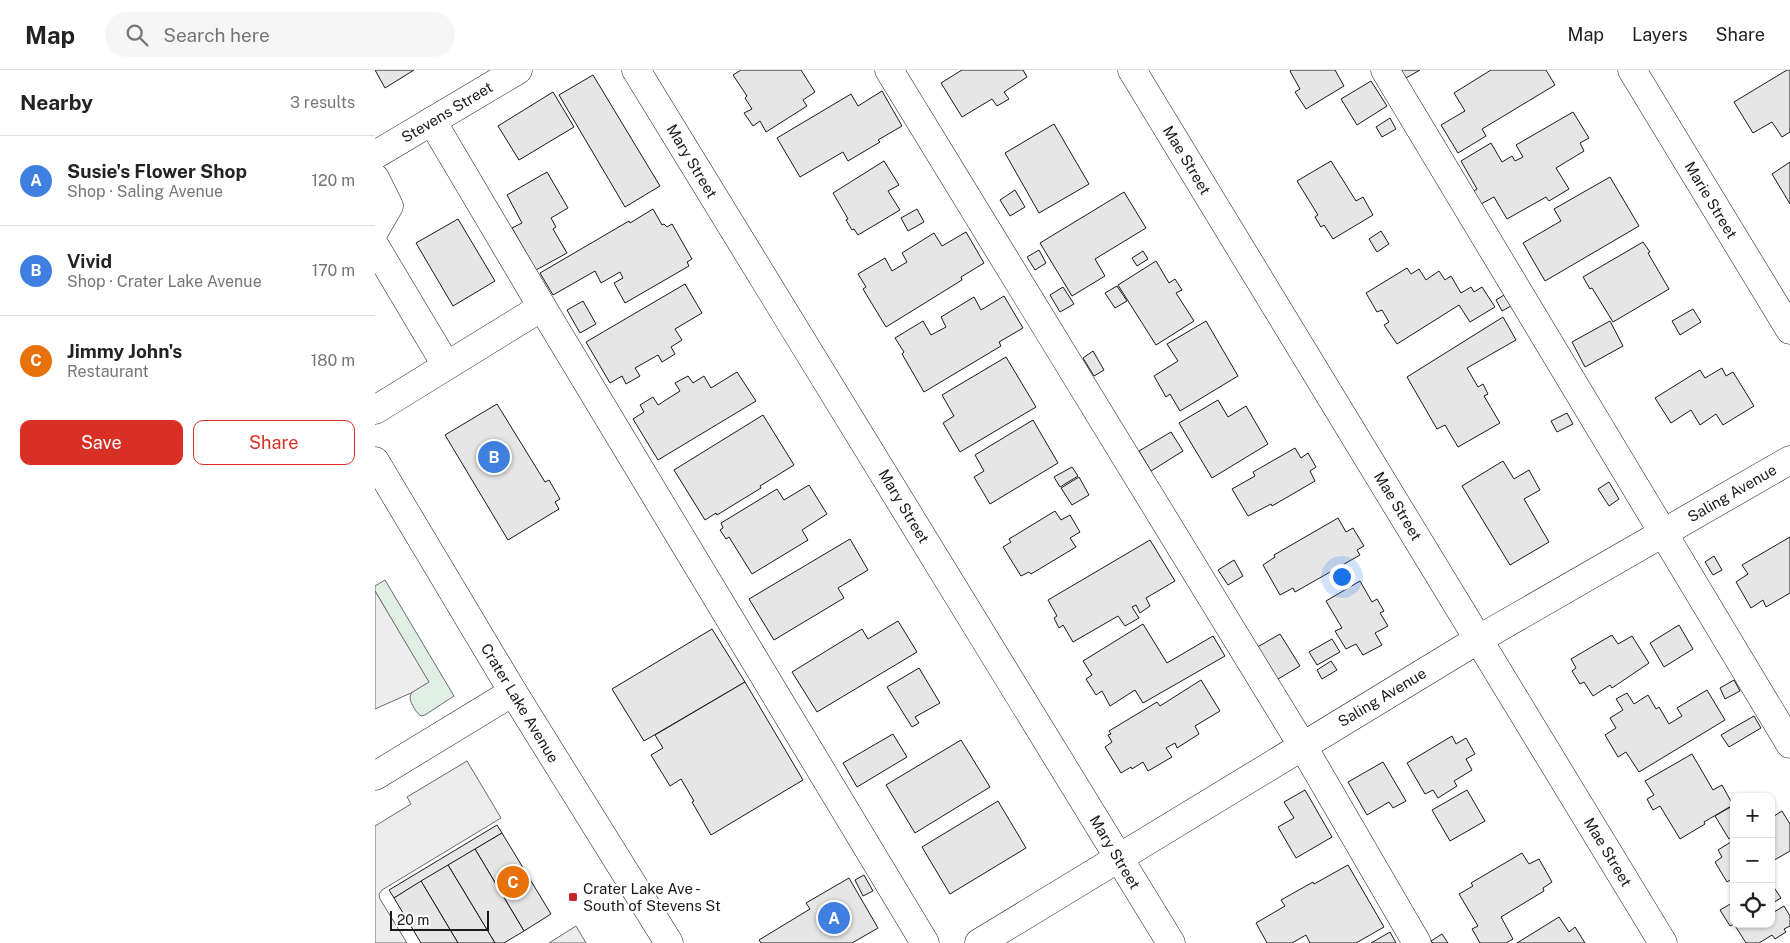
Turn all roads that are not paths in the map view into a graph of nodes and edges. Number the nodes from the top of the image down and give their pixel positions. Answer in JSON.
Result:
{"nodes":[{"id":1,"x":518,"y":70,"type":"edge"},
{"id":2,"x":636,"y":70,"type":"edge"},
{"id":3,"x":889,"y":70,"type":"edge"},
{"id":4,"x":1132,"y":70,"type":"edge"},
{"id":5,"x":1385,"y":70,"type":"edge"},
{"id":6,"x":1632,"y":70,"type":"edge"},
{"id":7,"x":432,"y":121,"type":"junction"},
{"id":8,"x":375,"y":155,"type":"edge"},
{"id":9,"x":375,"y":178,"type":"edge"},
{"id":10,"x":375,"y":230,"type":"edge"},
{"id":11,"x":375,"y":246,"type":"edge"},
{"id":12,"x":542,"y":307,"type":"junction"},
{"id":13,"x":1790,"y":330,"type":"edge"},
{"id":14,"x":446,"y":365,"type":"junction"},
{"id":15,"x":375,"y":410,"type":"edge"},
{"id":16,"x":1790,"y":460,"type":"edge"},
{"id":17,"x":375,"y":461,"type":"edge"},
{"id":18,"x":1663,"y":533,"type":"junction"},
{"id":19,"x":1479,"y":639,"type":"junction"},
{"id":20,"x":513,"y":692,"type":"junction"},
{"id":21,"x":1790,"y":744,"type":"edge"},
{"id":22,"x":1302,"y":745,"type":"junction"},
{"id":23,"x":375,"y":776,"type":"edge"},
{"id":24,"x":1119,"y":858,"type":"junction"},
{"id":25,"x":669,"y":943,"type":"edge"},
{"id":26,"x":925,"y":943,"type":"edge"},
{"id":27,"x":979,"y":943,"type":"edge"},
{"id":28,"x":1171,"y":943,"type":"edge"},
{"id":29,"x":1417,"y":943,"type":"edge"},
{"id":30,"x":1663,"y":943,"type":"edge"}],
"edges":[{"from":1,"to":7,"type":"street","name":"Stevens Street"},
{"from":2,"to":24,"type":"street","name":"Mary Street"},
{"from":3,"to":22,"type":"street"},
{"from":4,"to":19,"type":"street","name":"Mae Street"},
{"from":5,"to":18,"type":"street"},
{"from":6,"to":13,"type":"street","name":"Marie Street"},
{"from":7,"to":8,"type":"street","name":"Stevens Street"},
{"from":7,"to":12,"type":"street"},
{"from":9,"to":10,"type":"street"},
{"from":11,"to":14,"type":"street"},
{"from":12,"to":14,"type":"street"},
{"from":12,"to":26,"type":"street"},
{"from":14,"to":15,"type":"street"},
{"from":16,"to":18,"type":"street","name":"Saling Avenue"},
{"from":17,"to":20,"type":"street","name":"Crater Lake Avenue"},
{"from":18,"to":19,"type":"street","name":"Saling Avenue"},
{"from":18,"to":21,"type":"street"},
{"from":19,"to":22,"type":"street","name":"Saling Avenue"},
{"from":19,"to":30,"type":"street","name":"Mae Street"},
{"from":20,"to":23,"type":"street"},
{"from":20,"to":25,"type":"street","name":"Crater Lake Avenue"},
{"from":22,"to":24,"type":"street","name":"Saling Avenue"},
{"from":22,"to":29,"type":"street"},
{"from":24,"to":27,"type":"street","name":"Saling Avenue"},
{"from":24,"to":28,"type":"street","name":"Mary Street"}]}
